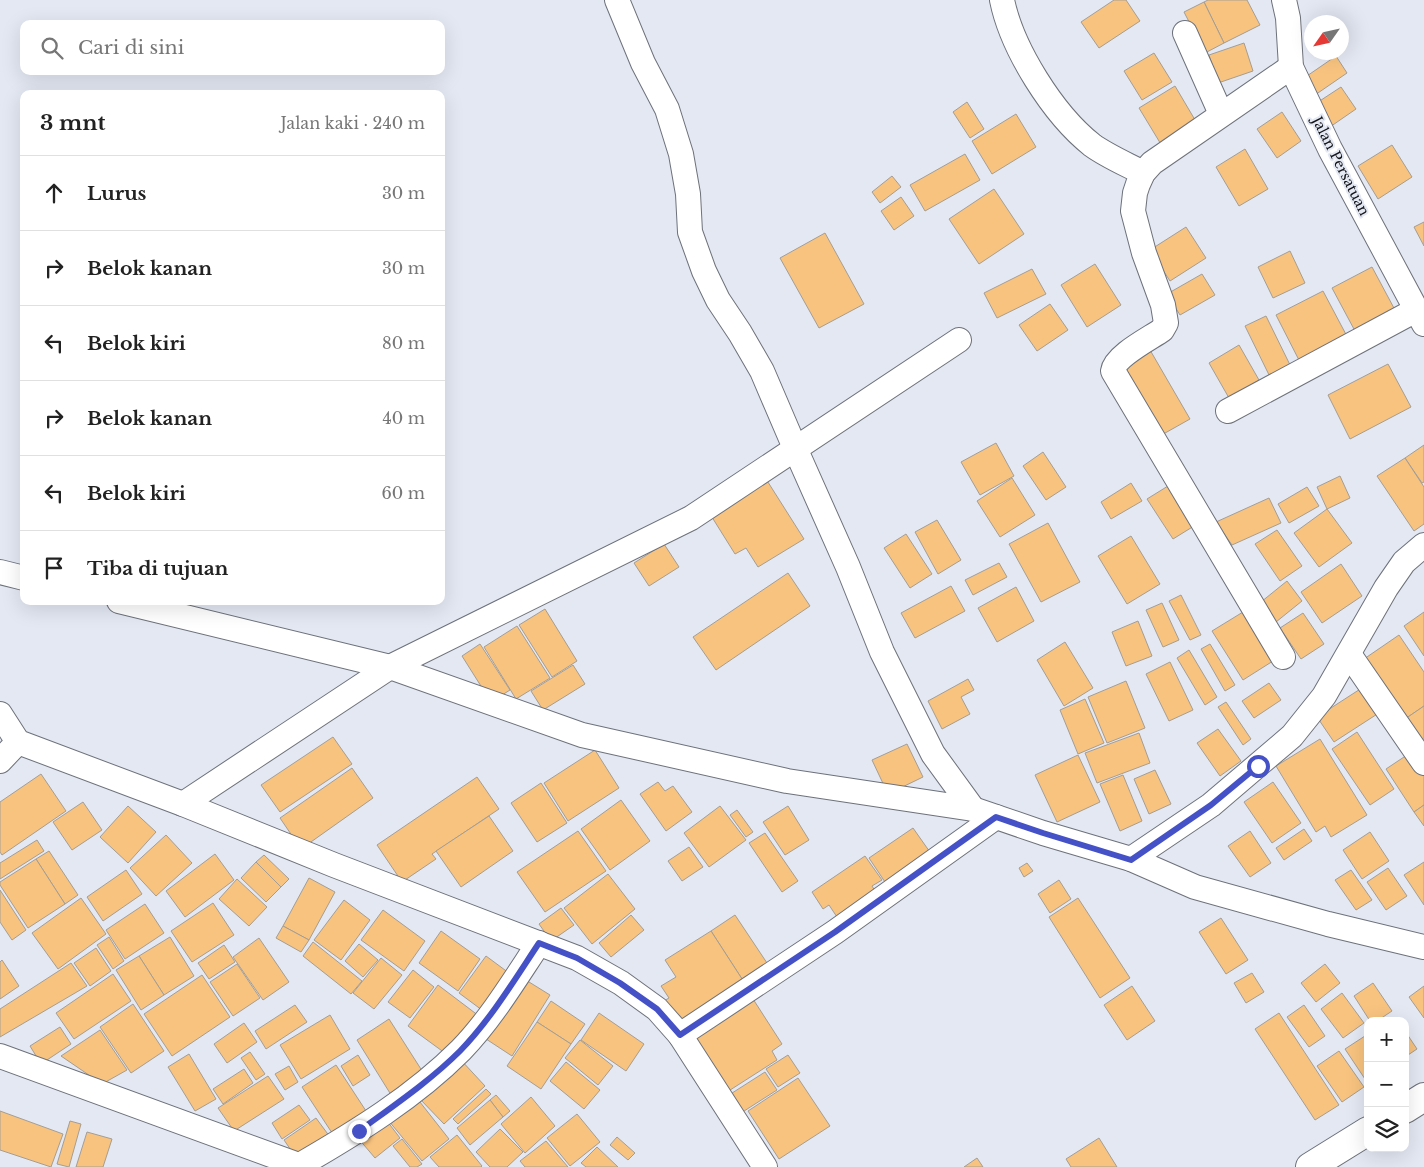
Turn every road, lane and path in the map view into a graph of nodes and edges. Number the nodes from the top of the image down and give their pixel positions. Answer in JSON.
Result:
{"nodes":[{"id":1,"x":617,"y":0,"type":"edge"},
{"id":2,"x":1002,"y":0,"type":"edge"},
{"id":3,"x":1284,"y":0,"type":"edge"},
{"id":4,"x":1185,"y":33,"type":"dead end"},
{"id":5,"x":1291,"y":67,"type":"junction"},
{"id":6,"x":1221,"y":114,"type":"junction"},
{"id":7,"x":1143,"y":173,"type":"junction"},
{"id":8,"x":1420,"y":317,"type":"edge"},
{"id":9,"x":959,"y":340,"type":"dead end"},
{"id":10,"x":1228,"y":411,"type":"dead end"},
{"id":11,"x":795,"y":448,"type":"junction"},
{"id":12,"x":1424,"y":545,"type":"edge"},
{"id":13,"x":0,"y":572,"type":"edge"},
{"id":14,"x":20,"y":577,"type":"edge"},
{"id":15,"x":135,"y":605,"type":"edge"},
{"id":16,"x":1350,"y":654,"type":"junction"},
{"id":17,"x":1284,"y":657,"type":"dead end"},
{"id":18,"x":390,"y":667,"type":"junction"},
{"id":19,"x":0,"y":714,"type":"edge"},
{"id":20,"x":18,"y":742,"type":"junction"},
{"id":21,"x":0,"y":761,"type":"edge"},
{"id":22,"x":1424,"y":762,"type":"edge"},
{"id":23,"x":183,"y":804,"type":"junction"},
{"id":24,"x":973,"y":809,"type":"junction"},
{"id":25,"x":996,"y":817,"type":"junction"},
{"id":26,"x":1131,"y":860,"type":"junction"},
{"id":27,"x":539,"y":943,"type":"junction"},
{"id":28,"x":1424,"y":947,"type":"edge"},
{"id":29,"x":680,"y":1035,"type":"junction"},
{"id":30,"x":0,"y":1056,"type":"edge"},
{"id":31,"x":1424,"y":1097,"type":"edge"},
{"id":32,"x":1407,"y":1107,"type":"edge"},
{"id":33,"x":1364,"y":1134,"type":"edge"},
{"id":34,"x":302,"y":1166,"type":"edge"},
{"id":35,"x":764,"y":1167,"type":"edge"},
{"id":36,"x":1310,"y":1167,"type":"edge"}],
"edges":[{"from":1,"to":11,"type":"street"},
{"from":2,"to":7,"type":"street"},
{"from":3,"to":5,"type":"street","name":"Jalan Persatuan"},
{"from":4,"to":6,"type":"street"},
{"from":5,"to":6,"type":"street"},
{"from":5,"to":8,"type":"street","name":"Jalan Persatuan"},
{"from":6,"to":7,"type":"street"},
{"from":7,"to":17,"type":"street"},
{"from":8,"to":10,"type":"street"},
{"from":9,"to":11,"type":"street"},
{"from":11,"to":18,"type":"street"},
{"from":11,"to":24,"type":"street"},
{"from":12,"to":16,"type":"street"},
{"from":13,"to":14,"type":"street"},
{"from":15,"to":18,"type":"street"},
{"from":16,"to":22,"type":"street"},
{"from":16,"to":26,"type":"street"},
{"from":18,"to":23,"type":"street"},
{"from":18,"to":24,"type":"street"},
{"from":19,"to":20,"type":"street"},
{"from":20,"to":21,"type":"street"},
{"from":20,"to":23,"type":"street"},
{"from":23,"to":27,"type":"street"},
{"from":24,"to":25,"type":"street"},
{"from":25,"to":26,"type":"street"},
{"from":25,"to":29,"type":"street"},
{"from":26,"to":28,"type":"street"},
{"from":27,"to":29,"type":"street"},
{"from":27,"to":34,"type":"street"},
{"from":29,"to":35,"type":"street"},
{"from":30,"to":34,"type":"street"},
{"from":31,"to":32,"type":"street"},
{"from":33,"to":36,"type":"street"}]}
